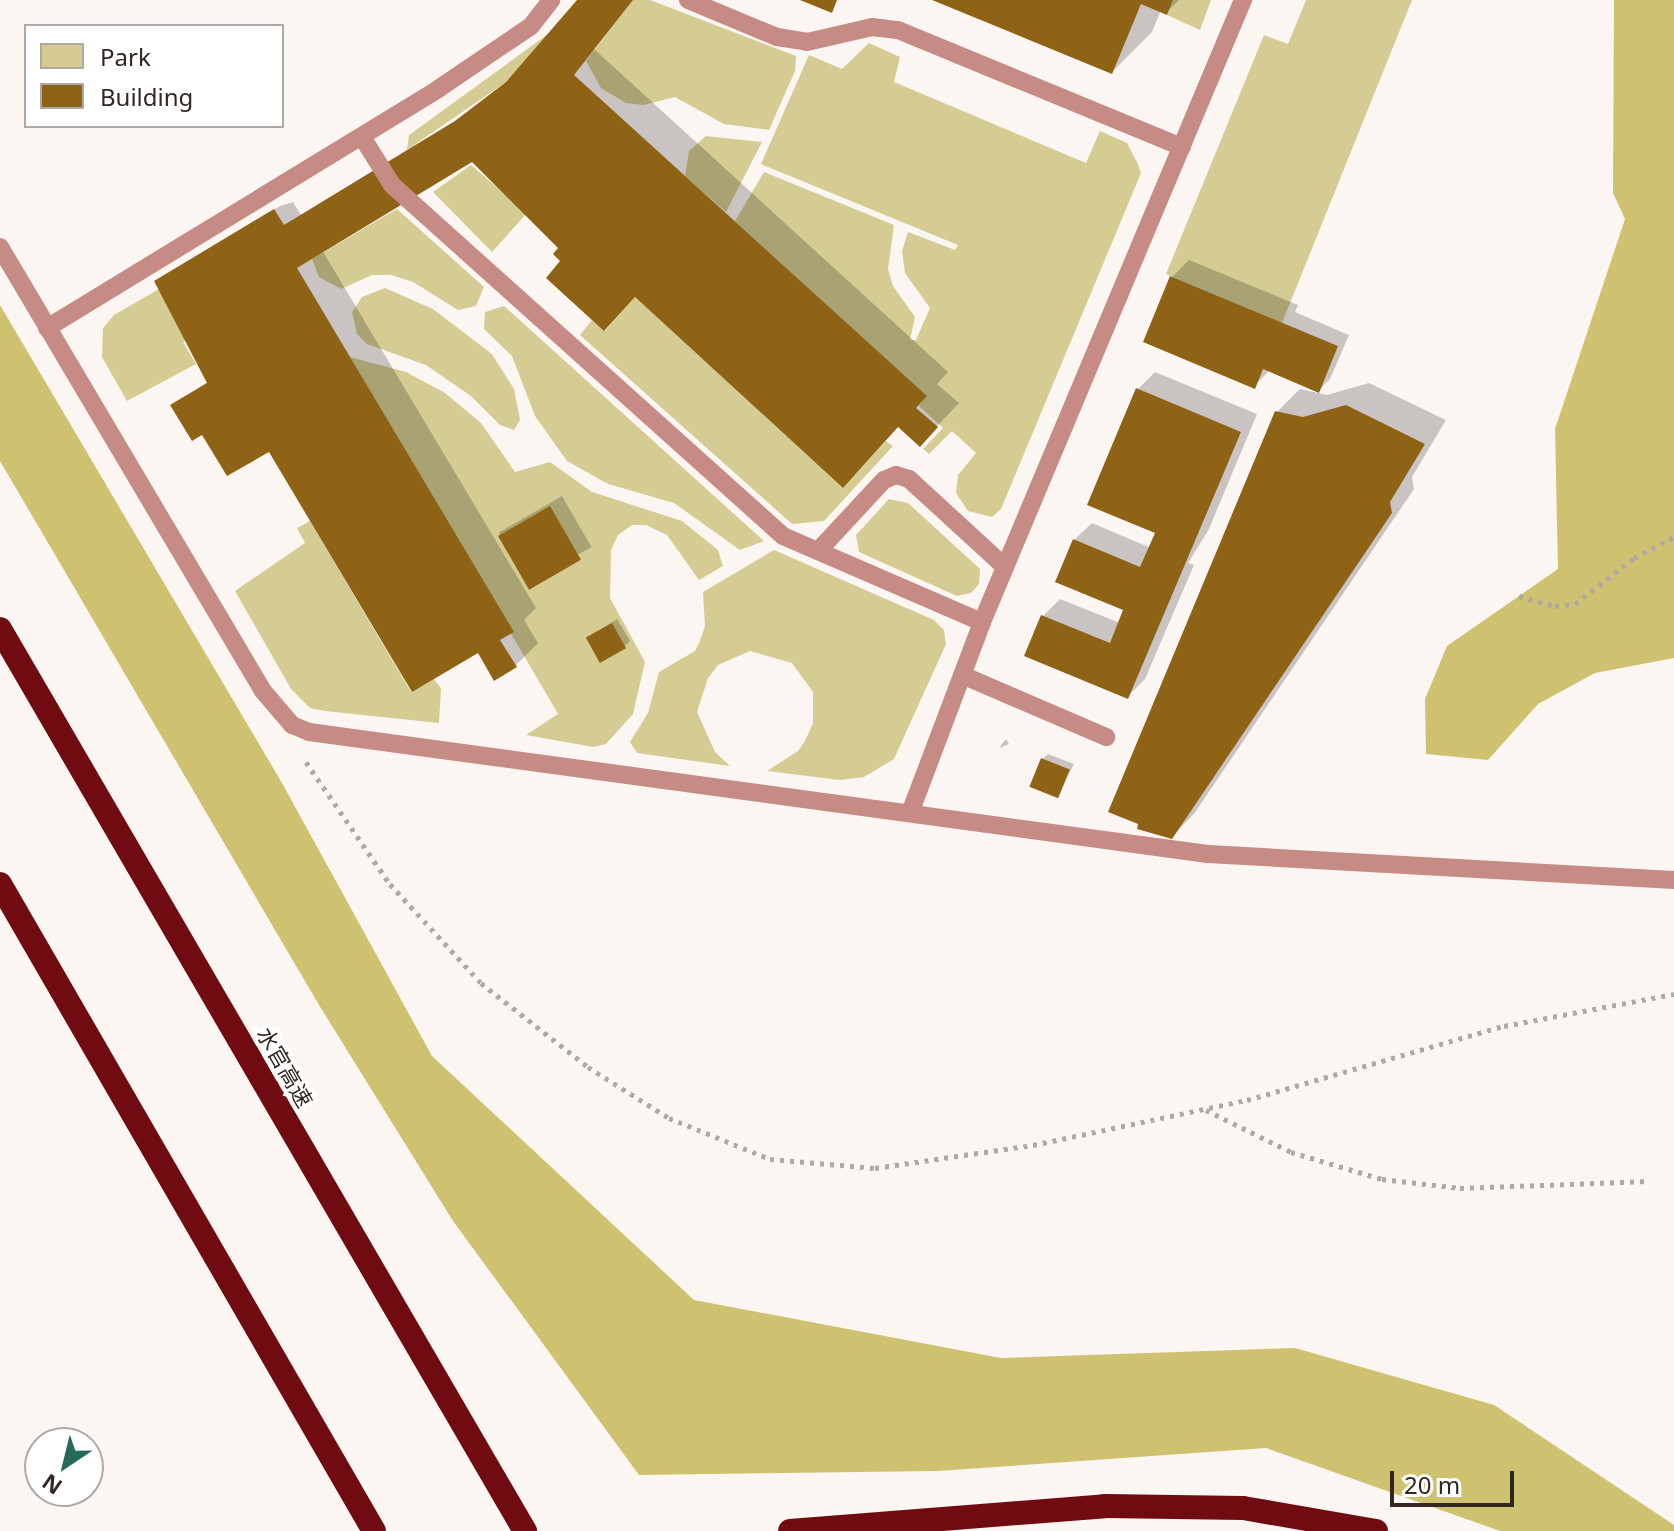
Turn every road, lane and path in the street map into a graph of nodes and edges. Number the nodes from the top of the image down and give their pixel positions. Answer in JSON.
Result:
{"nodes":[{"id":1,"x":551,"y":0,"type":"edge"},
{"id":2,"x":688,"y":0,"type":"edge"},
{"id":3,"x":1243,"y":0,"type":"edge"},
{"id":4,"x":362,"y":137,"type":"junction"},
{"id":5,"x":1182,"y":147,"type":"junction"},
{"id":6,"x":0,"y":247,"type":"edge"},
{"id":7,"x":47,"y":328,"type":"junction"},
{"id":8,"x":1674,"y":537,"type":"edge"},
{"id":9,"x":818,"y":551,"type":"junction"},
{"id":10,"x":1005,"y":567,"type":"junction"},
{"id":11,"x":1519,"y":596,"type":"dead end"},
{"id":12,"x":982,"y":622,"type":"junction"},
{"id":13,"x":0,"y":629,"type":"edge"},
{"id":14,"x":962,"y":675,"type":"junction"},
{"id":15,"x":1106,"y":737,"type":"dead end"},
{"id":16,"x":301,"y":756,"type":"dead end"},
{"id":17,"x":910,"y":813,"type":"junction"},
{"id":18,"x":1674,"y":880,"type":"edge"},
{"id":19,"x":0,"y":884,"type":"edge"},
{"id":20,"x":1674,"y":994,"type":"edge"},
{"id":21,"x":1205,"y":1109,"type":"junction"},
{"id":22,"x":1648,"y":1181,"type":"dead end"},
{"id":23,"x":374,"y":1531,"type":"edge"},
{"id":24,"x":525,"y":1531,"type":"edge"},
{"id":25,"x":790,"y":1531,"type":"edge"},
{"id":26,"x":1376,"y":1531,"type":"edge"}],
"edges":[{"from":1,"to":4,"type":"lane"},
{"from":2,"to":5,"type":"lane"},
{"from":3,"to":5,"type":"lane"},
{"from":4,"to":7,"type":"lane"},
{"from":4,"to":9,"type":"lane"},
{"from":5,"to":10,"type":"lane"},
{"from":6,"to":7,"type":"lane"},
{"from":7,"to":17,"type":"lane"},
{"from":8,"to":11,"type":"path"},
{"from":9,"to":10,"type":"lane"},
{"from":9,"to":12,"type":"lane"},
{"from":10,"to":12,"type":"lane"},
{"from":12,"to":14,"type":"lane"},
{"from":13,"to":24,"type":"highway","name":"水官高速"},
{"from":14,"to":15,"type":"lane"},
{"from":14,"to":17,"type":"lane"},
{"from":16,"to":21,"type":"path"},
{"from":17,"to":18,"type":"lane"},
{"from":19,"to":23,"type":"highway"},
{"from":20,"to":21,"type":"path"},
{"from":21,"to":22,"type":"path"},
{"from":25,"to":26,"type":"highway"}]}
